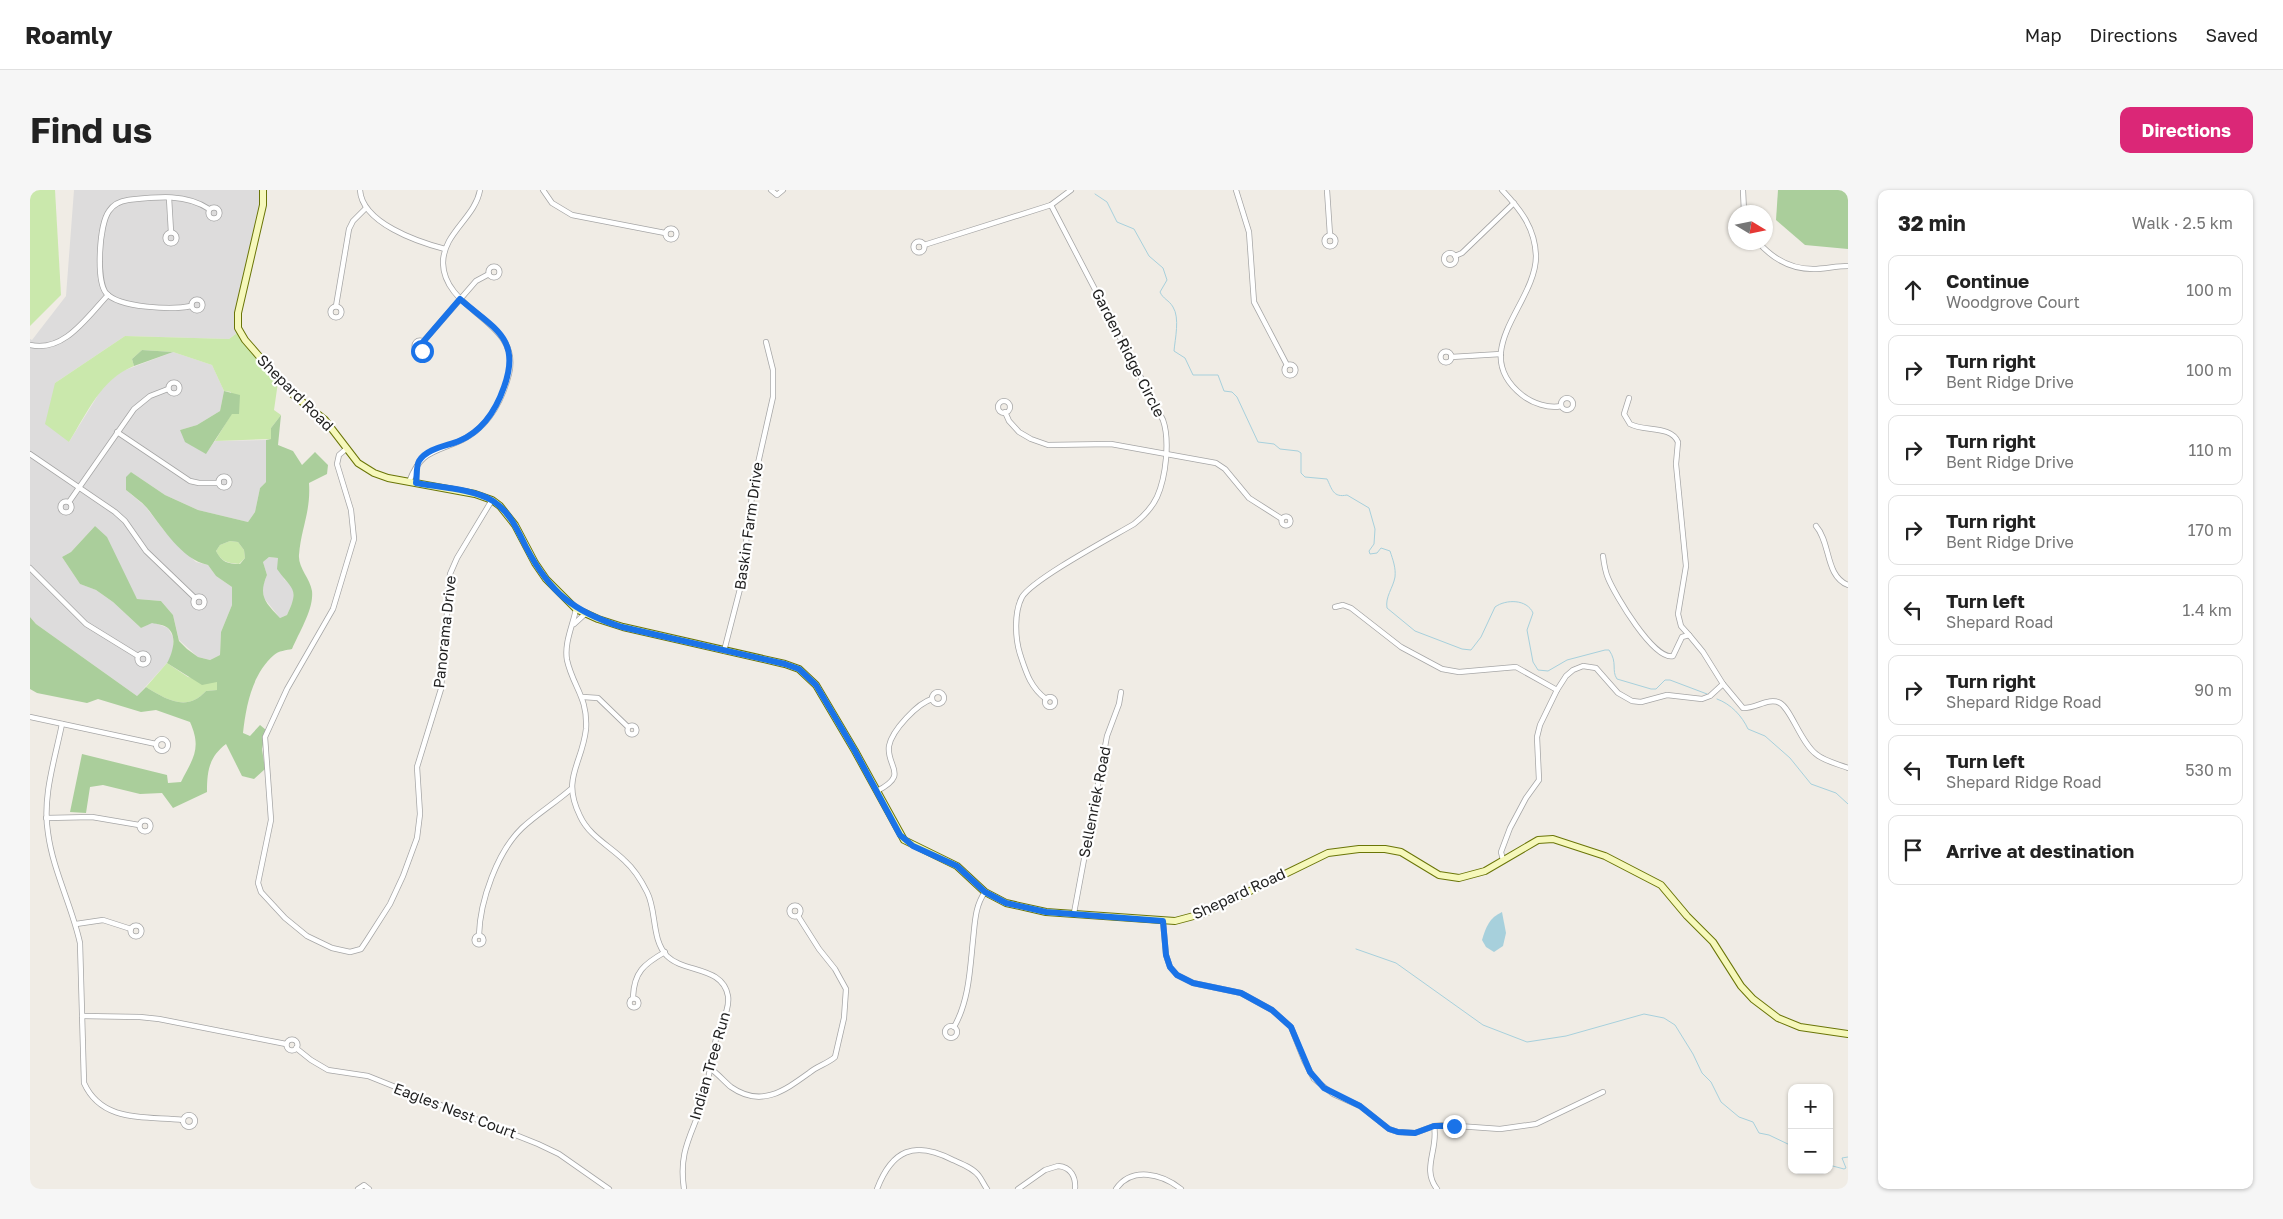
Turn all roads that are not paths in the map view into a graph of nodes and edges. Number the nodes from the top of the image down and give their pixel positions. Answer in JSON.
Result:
{"nodes":[{"id":1,"x":263,"y":190,"type":"edge"},
{"id":2,"x":360,"y":190,"type":"edge"},
{"id":3,"x":480,"y":190,"type":"edge"},
{"id":4,"x":543,"y":190,"type":"edge"},
{"id":5,"x":772,"y":190,"type":"edge"},
{"id":6,"x":783,"y":190,"type":"edge"},
{"id":7,"x":1071,"y":190,"type":"edge"},
{"id":8,"x":1236,"y":190,"type":"edge"},
{"id":9,"x":1327,"y":190,"type":"edge"},
{"id":10,"x":1502,"y":190,"type":"edge"},
{"id":11,"x":1743,"y":190,"type":"edge"},
{"id":12,"x":169,"y":198,"type":"junction"},
{"id":13,"x":1514,"y":203,"type":"junction"},
{"id":14,"x":1051,"y":205,"type":"junction"},
{"id":15,"x":1744,"y":205,"type":"edge"},
{"id":16,"x":366,"y":208,"type":"junction"},
{"id":17,"x":209,"y":209,"type":"dead end"},
{"id":18,"x":171,"y":232,"type":"dead end"},
{"id":19,"x":665,"y":233,"type":"dead end"},
{"id":20,"x":1330,"y":235,"type":"dead end"},
{"id":21,"x":924,"y":245,"type":"dead end"},
{"id":22,"x":445,"y":249,"type":"junction"},
{"id":23,"x":1767,"y":250,"type":"edge"},
{"id":24,"x":1455,"y":256,"type":"dead end"},
{"id":25,"x":1848,"y":266,"type":"edge"},
{"id":26,"x":489,"y":274,"type":"dead end"},
{"id":27,"x":108,"y":295,"type":"junction"},
{"id":28,"x":460,"y":299,"type":"junction"},
{"id":29,"x":191,"y":306,"type":"dead end"},
{"id":30,"x":336,"y":306,"type":"dead end"},
{"id":31,"x":423,"y":342,"type":"dead end"},
{"id":32,"x":766,"y":342,"type":"dead end"},
{"id":33,"x":30,"y":345,"type":"edge"},
{"id":34,"x":1501,"y":354,"type":"junction"},
{"id":35,"x":1451,"y":357,"type":"dead end"},
{"id":36,"x":1287,"y":365,"type":"dead end"},
{"id":37,"x":168,"y":389,"type":"dead end"},
{"id":38,"x":1629,"y":398,"type":"dead end"},
{"id":39,"x":1561,"y":406,"type":"dead end"},
{"id":40,"x":1005,"y":412,"type":"dead end"},
{"id":41,"x":117,"y":432,"type":"junction"},
{"id":42,"x":346,"y":449,"type":"junction"},
{"id":43,"x":30,"y":454,"type":"edge"},
{"id":44,"x":1166,"y":454,"type":"junction"},
{"id":45,"x":219,"y":483,"type":"dead end"},
{"id":46,"x":412,"y":483,"type":"junction"},
{"id":47,"x":80,"y":487,"type":"junction"},
{"id":48,"x":492,"y":500,"type":"junction"},
{"id":49,"x":69,"y":502,"type":"dead end"},
{"id":50,"x":1282,"y":519,"type":"dead end"},
{"id":51,"x":1816,"y":526,"type":"dead end"},
{"id":52,"x":1603,"y":556,"type":"dead end"},
{"id":53,"x":30,"y":568,"type":"edge"},
{"id":54,"x":1848,"y":585,"type":"edge"},
{"id":55,"x":195,"y":598,"type":"dead end"},
{"id":56,"x":1335,"y":607,"type":"dead end"},
{"id":57,"x":576,"y":609,"type":"junction"},
{"id":58,"x":585,"y":614,"type":"junction"},
{"id":59,"x":573,"y":625,"type":"junction"},
{"id":60,"x":1689,"y":635,"type":"junction"},
{"id":61,"x":724,"y":651,"type":"junction"},
{"id":62,"x":138,"y":656,"type":"dead end"},
{"id":63,"x":1723,"y":684,"type":"junction"},
{"id":64,"x":1557,"y":690,"type":"junction"},
{"id":65,"x":1121,"y":692,"type":"dead end"},
{"id":66,"x":583,"y":697,"type":"junction"},
{"id":67,"x":932,"y":699,"type":"dead end"},
{"id":68,"x":1046,"y":699,"type":"dead end"},
{"id":69,"x":30,"y":717,"type":"edge"},
{"id":70,"x":62,"y":724,"type":"junction"},
{"id":71,"x":628,"y":727,"type":"dead end"},
{"id":72,"x":156,"y":744,"type":"dead end"},
{"id":73,"x":1848,"y":768,"type":"edge"},
{"id":74,"x":571,"y":789,"type":"junction"},
{"id":75,"x":877,"y":790,"type":"junction"},
{"id":76,"x":46,"y":818,"type":"junction"},
{"id":77,"x":139,"y":825,"type":"dead end"},
{"id":78,"x":1503,"y":860,"type":"junction"},
{"id":79,"x":985,"y":892,"type":"junction"},
{"id":80,"x":1074,"y":914,"type":"junction"},
{"id":81,"x":798,"y":916,"type":"dead end"},
{"id":82,"x":1163,"y":921,"type":"junction"},
{"id":83,"x":76,"y":924,"type":"junction"},
{"id":84,"x":131,"y":929,"type":"dead end"},
{"id":85,"x":479,"y":935,"type":"dead end"},
{"id":86,"x":665,"y":952,"type":"junction"},
{"id":87,"x":633,"y":997,"type":"dead end"},
{"id":88,"x":82,"y":1016,"type":"junction"},
{"id":89,"x":954,"y":1026,"type":"dead end"},
{"id":90,"x":1848,"y":1034,"type":"edge"},
{"id":91,"x":286,"y":1044,"type":"junction"},
{"id":92,"x":296,"y":1048,"type":"junction"},
{"id":93,"x":710,"y":1069,"type":"junction"},
{"id":94,"x":1603,"y":1092,"type":"dead end"},
{"id":95,"x":183,"y":1120,"type":"dead end"},
{"id":96,"x":1434,"y":1126,"type":"junction"},
{"id":97,"x":358,"y":1189,"type":"edge"},
{"id":98,"x":369,"y":1189,"type":"edge"},
{"id":99,"x":609,"y":1189,"type":"edge"},
{"id":100,"x":684,"y":1189,"type":"edge"},
{"id":101,"x":876,"y":1189,"type":"edge"},
{"id":102,"x":987,"y":1189,"type":"edge"},
{"id":103,"x":1018,"y":1189,"type":"edge"},
{"id":104,"x":1075,"y":1189,"type":"edge"},
{"id":105,"x":1116,"y":1189,"type":"edge"},
{"id":106,"x":1181,"y":1189,"type":"edge"},
{"id":107,"x":1437,"y":1189,"type":"edge"}],
"edges":[{"from":1,"to":42,"type":"street","name":"Shepard Road"},
{"from":2,"to":16,"type":"street"},
{"from":3,"to":22,"type":"street"},
{"from":4,"to":19,"type":"street"},
{"from":5,"to":6,"type":"street"},
{"from":7,"to":14,"type":"street"},
{"from":8,"to":36,"type":"street"},
{"from":9,"to":20,"type":"street"},
{"from":10,"to":13,"type":"street"},
{"from":11,"to":15,"type":"street"},
{"from":12,"to":17,"type":"street"},
{"from":12,"to":18,"type":"street"},
{"from":12,"to":27,"type":"street"},
{"from":13,"to":24,"type":"street"},
{"from":13,"to":34,"type":"street"},
{"from":14,"to":21,"type":"street"},
{"from":14,"to":44,"type":"street","name":"Garden Ridge Circle"},
{"from":16,"to":22,"type":"street"},
{"from":16,"to":30,"type":"street"},
{"from":22,"to":28,"type":"street"},
{"from":23,"to":25,"type":"street"},
{"from":26,"to":28,"type":"street"},
{"from":27,"to":29,"type":"street"},
{"from":27,"to":33,"type":"street"},
{"from":28,"to":31,"type":"street"},
{"from":28,"to":46,"type":"street"},
{"from":32,"to":61,"type":"street","name":"Baskin Farm Drive"},
{"from":34,"to":35,"type":"street"},
{"from":34,"to":39,"type":"street"},
{"from":37,"to":41,"type":"street"},
{"from":38,"to":60,"type":"street"},
{"from":40,"to":44,"type":"street"},
{"from":41,"to":45,"type":"street"},
{"from":41,"to":47,"type":"street"},
{"from":42,"to":46,"type":"street","name":"Shepard Road"},
{"from":42,"to":48,"type":"street","name":"Panorama Drive"},
{"from":43,"to":47,"type":"street"},
{"from":44,"to":50,"type":"street"},
{"from":44,"to":68,"type":"street","name":"Garden Ridge Circle"},
{"from":46,"to":48,"type":"street","name":"Shepard Road"},
{"from":47,"to":49,"type":"street"},
{"from":47,"to":55,"type":"street"},
{"from":48,"to":57,"type":"street","name":"Shepard Road"},
{"from":51,"to":54,"type":"street"},
{"from":52,"to":60,"type":"street"},
{"from":53,"to":62,"type":"street"},
{"from":56,"to":64,"type":"street"},
{"from":57,"to":58,"type":"street","name":"Shepard Road"},
{"from":57,"to":59,"type":"street"},
{"from":58,"to":59,"type":"street"},
{"from":58,"to":61,"type":"street","name":"Shepard Road"},
{"from":59,"to":66,"type":"street"},
{"from":60,"to":63,"type":"street"},
{"from":61,"to":75,"type":"street","name":"Shepard Road"},
{"from":63,"to":64,"type":"street"},
{"from":63,"to":73,"type":"street"},
{"from":64,"to":78,"type":"street"},
{"from":65,"to":80,"type":"street","name":"Sellenriek Road"},
{"from":66,"to":71,"type":"street"},
{"from":66,"to":74,"type":"street"},
{"from":67,"to":75,"type":"street"},
{"from":69,"to":70,"type":"street"},
{"from":70,"to":72,"type":"street"},
{"from":70,"to":76,"type":"street"},
{"from":74,"to":85,"type":"street"},
{"from":74,"to":86,"type":"street"},
{"from":75,"to":79,"type":"street","name":"Shepard Road"},
{"from":76,"to":77,"type":"street"},
{"from":76,"to":83,"type":"street"},
{"from":78,"to":82,"type":"street","name":"Shepard Road"},
{"from":78,"to":90,"type":"street","name":"Shepard Road"},
{"from":79,"to":80,"type":"street","name":"Shepard Road"},
{"from":79,"to":89,"type":"street"},
{"from":80,"to":82,"type":"street","name":"Shepard Road"},
{"from":81,"to":93,"type":"street"},
{"from":82,"to":96,"type":"street"},
{"from":83,"to":84,"type":"street"},
{"from":83,"to":88,"type":"street"},
{"from":86,"to":87,"type":"street"},
{"from":86,"to":93,"type":"street","name":"Indian Tree Run"},
{"from":88,"to":91,"type":"street","name":"Eagles Nest Court"},
{"from":88,"to":95,"type":"street"},
{"from":91,"to":92,"type":"street","name":"Eagles Nest Court"},
{"from":91,"to":92,"type":"street","name":"Eagles Nest Court"},
{"from":92,"to":99,"type":"street","name":"Eagles Nest Court"},
{"from":93,"to":100,"type":"street","name":"Indian Tree Run"},
{"from":94,"to":96,"type":"street"},
{"from":96,"to":107,"type":"street"},
{"from":97,"to":98,"type":"street"},
{"from":101,"to":102,"type":"street"},
{"from":103,"to":104,"type":"street"},
{"from":105,"to":106,"type":"street"}]}
